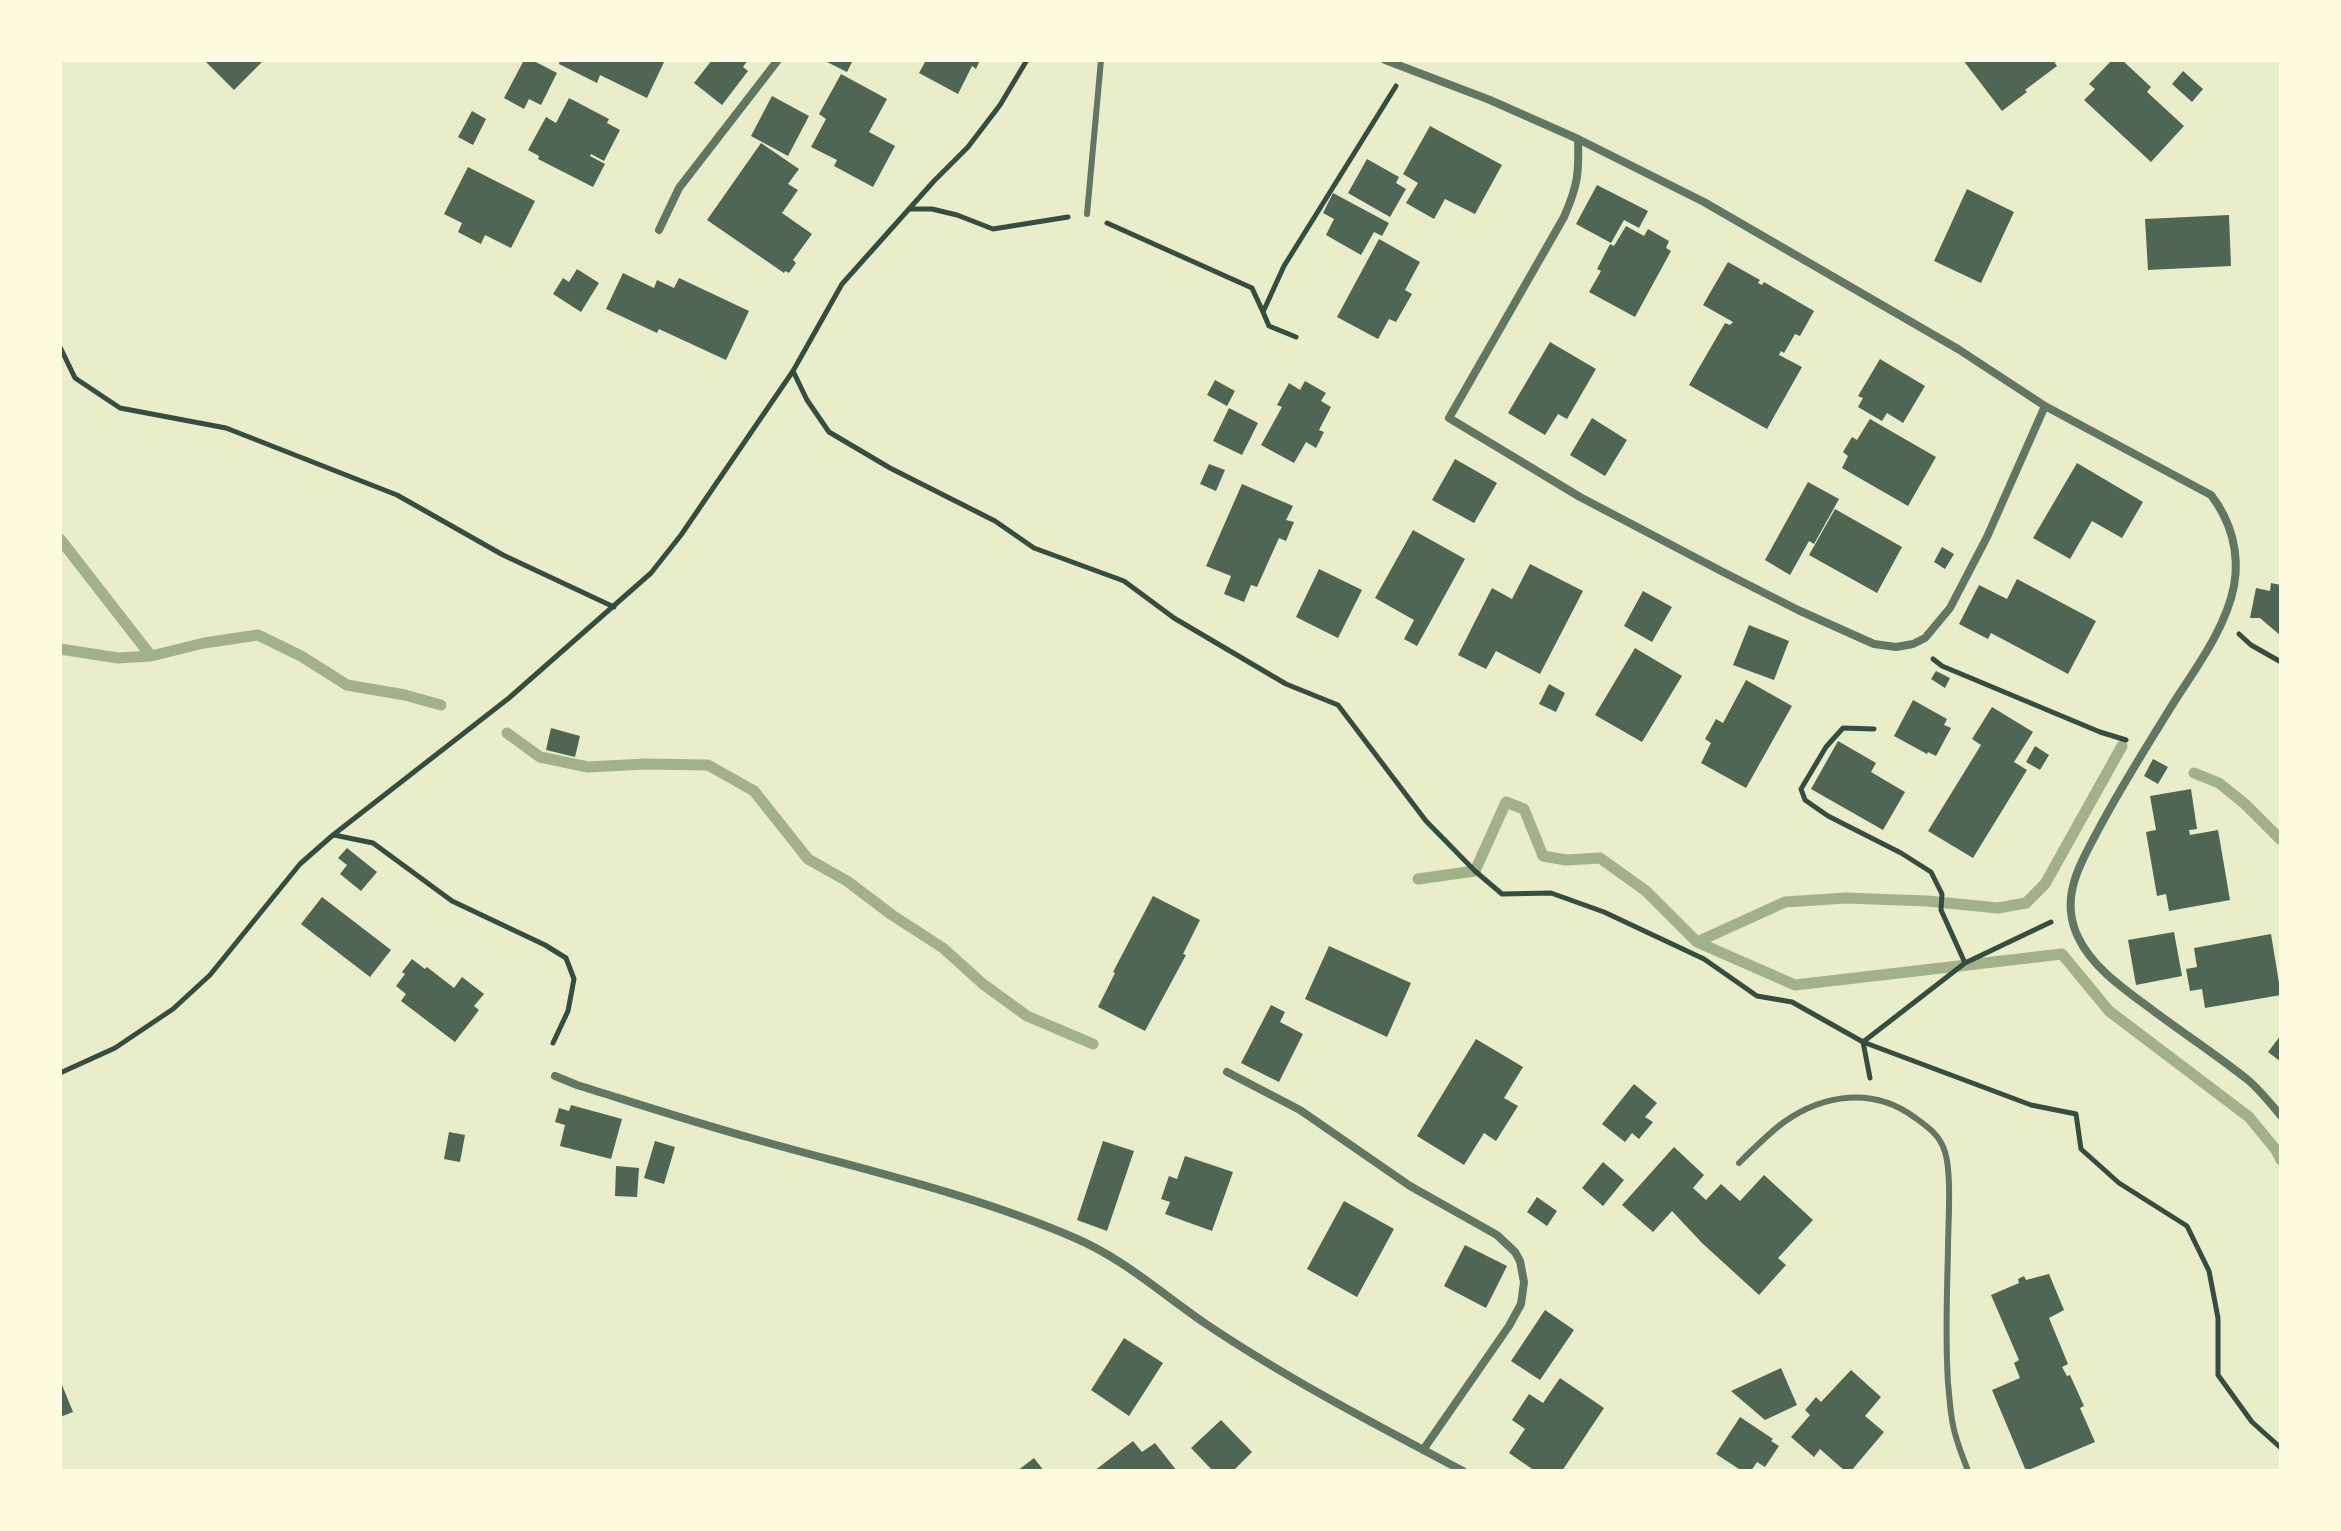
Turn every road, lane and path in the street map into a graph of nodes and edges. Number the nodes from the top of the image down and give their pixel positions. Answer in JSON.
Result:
{"nodes":[{"id":1,"x":778,"y":60,"type":"edge"},
{"id":2,"x":1027,"y":60,"type":"edge"},
{"id":3,"x":1101,"y":60,"type":"edge"},
{"id":4,"x":1385,"y":60,"type":"edge"},
{"id":5,"x":1408,"y":69,"type":"junction"},
{"id":6,"x":1578,"y":139,"type":"junction"},
{"id":7,"x":909,"y":209,"type":"junction"},
{"id":8,"x":1087,"y":214,"type":"junction"},
{"id":9,"x":659,"y":230,"type":"dead end"},
{"id":10,"x":1263,"y":312,"type":"junction"},
{"id":11,"x":1296,"y":337,"type":"dead end"},
{"id":12,"x":60,"y":347,"type":"edge"},
{"id":13,"x":793,"y":371,"type":"junction"},
{"id":14,"x":2045,"y":406,"type":"junction"},
{"id":15,"x":614,"y":607,"type":"junction"},
{"id":16,"x":2226,"y":612,"type":"junction"},
{"id":17,"x":1913,"y":644,"type":"junction"},
{"id":18,"x":2281,"y":662,"type":"edge"},
{"id":19,"x":1874,"y":729,"type":"dead end"},
{"id":20,"x":2146,"y":746,"type":"junction"},
{"id":21,"x":333,"y":835,"type":"junction"},
{"id":22,"x":2070,"y":913,"type":"junction"},
{"id":23,"x":1965,"y":963,"type":"junction"},
{"id":24,"x":1863,"y":1042,"type":"junction"},
{"id":25,"x":553,"y":1043,"type":"dead end"},
{"id":26,"x":1227,"y":1072,"type":"dead end"},
{"id":27,"x":60,"y":1073,"type":"edge"},
{"id":28,"x":555,"y":1076,"type":"dead end"},
{"id":29,"x":1874,"y":1097,"type":"junction"},
{"id":30,"x":2281,"y":1116,"type":"edge"},
{"id":31,"x":1739,"y":1163,"type":"dead end"},
{"id":32,"x":2281,"y":1448,"type":"edge"},
{"id":33,"x":1423,"y":1450,"type":"junction"},
{"id":34,"x":1463,"y":1471,"type":"edge"},
{"id":35,"x":1968,"y":1471,"type":"edge"}],
"edges":[{"from":1,"to":9,"type":"street"},
{"from":2,"to":7,"type":"path"},
{"from":3,"to":8,"type":"lane"},
{"from":4,"to":5,"type":"street"},
{"from":5,"to":6,"type":"street"},
{"from":5,"to":10,"type":"path"},
{"from":6,"to":14,"type":"street"},
{"from":6,"to":17,"type":"street"},
{"from":7,"to":8,"type":"path"},
{"from":7,"to":13,"type":"path"},
{"from":8,"to":10,"type":"path"},
{"from":10,"to":11,"type":"path"},
{"from":12,"to":15,"type":"path"},
{"from":13,"to":15,"type":"path"},
{"from":13,"to":24,"type":"path"},
{"from":14,"to":16,"type":"street"},
{"from":14,"to":17,"type":"street"},
{"from":15,"to":21,"type":"path"},
{"from":16,"to":18,"type":"path"},
{"from":16,"to":20,"type":"street"},
{"from":17,"to":20,"type":"path"},
{"from":19,"to":23,"type":"path"},
{"from":20,"to":22,"type":"street"},
{"from":21,"to":25,"type":"path"},
{"from":21,"to":27,"type":"path"},
{"from":22,"to":23,"type":"path"},
{"from":22,"to":30,"type":"street"},
{"from":23,"to":24,"type":"path"},
{"from":24,"to":29,"type":"path"},
{"from":24,"to":32,"type":"path"},
{"from":26,"to":33,"type":"street"},
{"from":28,"to":33,"type":"street"},
{"from":29,"to":31,"type":"lane"},
{"from":29,"to":35,"type":"lane"},
{"from":33,"to":34,"type":"street"}]}
